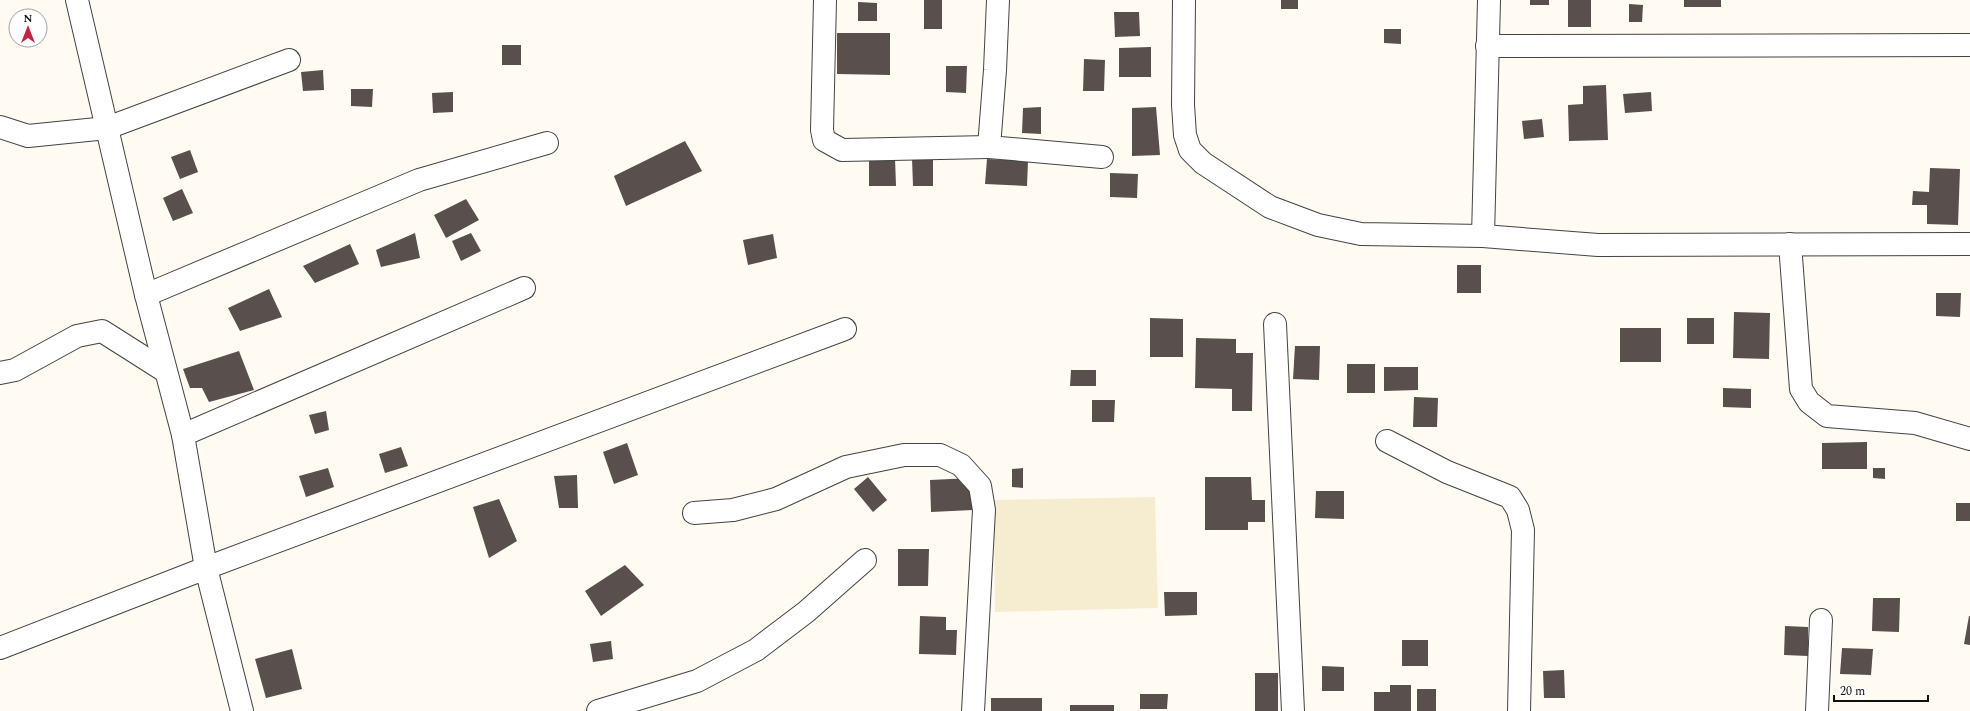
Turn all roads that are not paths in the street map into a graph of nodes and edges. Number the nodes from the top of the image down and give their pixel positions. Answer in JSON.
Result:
{"nodes":[{"id":1,"x":77,"y":0,"type":"edge"},
{"id":2,"x":825,"y":0,"type":"edge"},
{"id":3,"x":998,"y":0,"type":"edge"},
{"id":4,"x":1184,"y":0,"type":"edge"},
{"id":5,"x":1488,"y":0,"type":"edge"},
{"id":6,"x":1970,"y":45,"type":"edge"},
{"id":7,"x":1488,"y":46,"type":"junction"},
{"id":8,"x":289,"y":60,"type":"dead end"},
{"id":9,"x":0,"y":127,"type":"edge"},
{"id":10,"x":107,"y":128,"type":"junction"},
{"id":11,"x":547,"y":143,"type":"dead end"},
{"id":12,"x":989,"y":147,"type":"junction"},
{"id":13,"x":1102,"y":157,"type":"dead end"},
{"id":14,"x":1483,"y":236,"type":"junction"},
{"id":15,"x":1790,"y":244,"type":"junction"},
{"id":16,"x":1970,"y":244,"type":"edge"},
{"id":17,"x":524,"y":288,"type":"dead end"},
{"id":18,"x":146,"y":295,"type":"junction"},
{"id":19,"x":1275,"y":324,"type":"dead end"},
{"id":20,"x":845,"y":329,"type":"dead end"},
{"id":21,"x":166,"y":371,"type":"junction"},
{"id":22,"x":0,"y":373,"type":"edge"},
{"id":23,"x":183,"y":435,"type":"junction"},
{"id":24,"x":1970,"y":439,"type":"edge"},
{"id":25,"x":1387,"y":441,"type":"dead end"},
{"id":26,"x":694,"y":513,"type":"dead end"},
{"id":27,"x":865,"y":560,"type":"dead end"},
{"id":28,"x":206,"y":568,"type":"junction"},
{"id":29,"x":1821,"y":620,"type":"dead end"},
{"id":30,"x":0,"y":648,"type":"edge"},
{"id":31,"x":242,"y":711,"type":"edge"},
{"id":32,"x":598,"y":711,"type":"edge"},
{"id":33,"x":973,"y":711,"type":"edge"},
{"id":34,"x":1293,"y":711,"type":"edge"},
{"id":35,"x":1519,"y":711,"type":"edge"},
{"id":36,"x":1818,"y":711,"type":"edge"}],
"edges":[{"from":1,"to":10,"type":"street"},
{"from":2,"to":12,"type":"street"},
{"from":3,"to":12,"type":"street"},
{"from":4,"to":14,"type":"street"},
{"from":5,"to":7,"type":"street"},
{"from":6,"to":7,"type":"street"},
{"from":7,"to":14,"type":"street"},
{"from":8,"to":10,"type":"street"},
{"from":9,"to":10,"type":"street"},
{"from":10,"to":18,"type":"street"},
{"from":11,"to":18,"type":"street"},
{"from":12,"to":13,"type":"street"},
{"from":14,"to":15,"type":"street"},
{"from":15,"to":16,"type":"street"},
{"from":15,"to":24,"type":"street"},
{"from":17,"to":23,"type":"street"},
{"from":18,"to":21,"type":"street"},
{"from":19,"to":34,"type":"street"},
{"from":20,"to":28,"type":"street"},
{"from":21,"to":22,"type":"street"},
{"from":21,"to":23,"type":"street"},
{"from":23,"to":28,"type":"street"},
{"from":25,"to":35,"type":"street"},
{"from":26,"to":33,"type":"street"},
{"from":27,"to":32,"type":"street"},
{"from":28,"to":30,"type":"street"},
{"from":28,"to":31,"type":"street"},
{"from":29,"to":36,"type":"street"}]}
